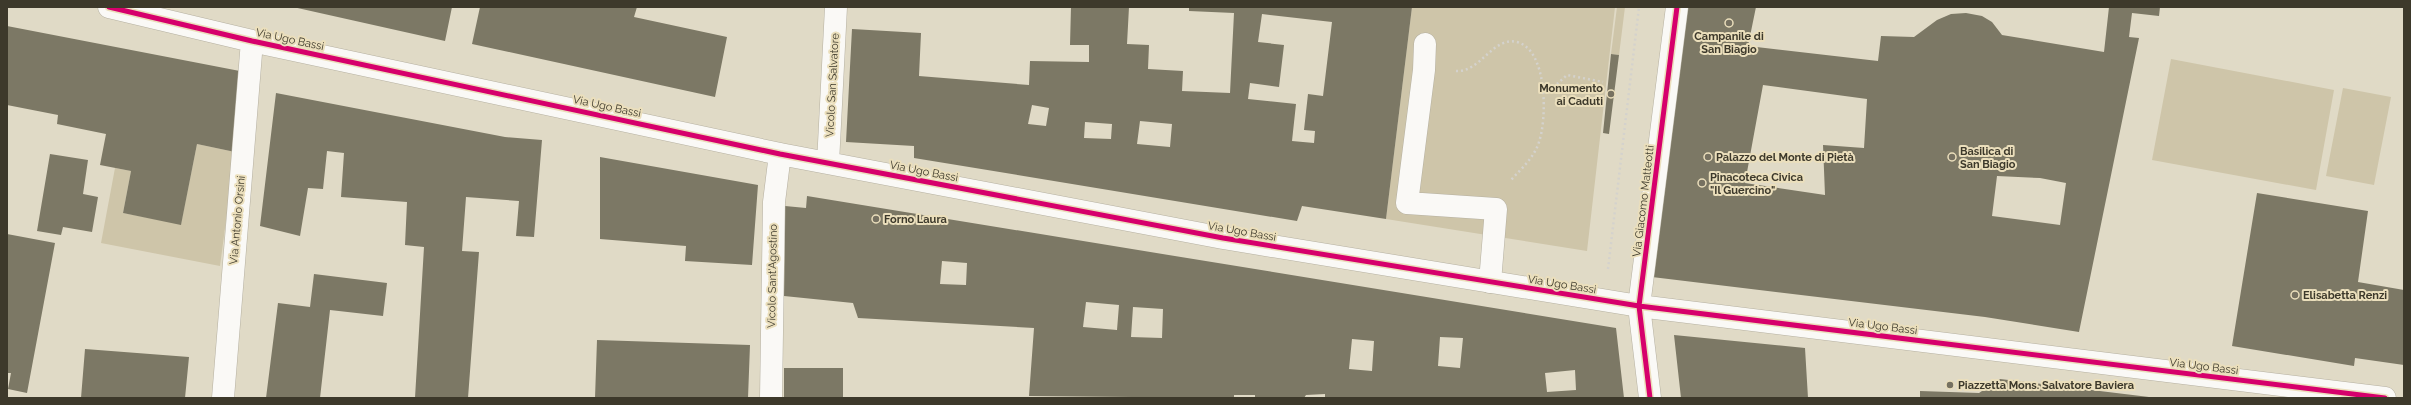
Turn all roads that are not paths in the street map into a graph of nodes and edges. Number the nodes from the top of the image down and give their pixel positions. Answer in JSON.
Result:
{"nodes":[{"id":1,"x":109,"y":7,"type":"edge"},
{"id":2,"x":836,"y":7,"type":"edge"},
{"id":3,"x":1677,"y":7,"type":"edge"},
{"id":4,"x":252,"y":41,"type":"junction"},
{"id":5,"x":1425,"y":44,"type":"dead end"},
{"id":6,"x":780,"y":154,"type":"junction"},
{"id":7,"x":828,"y":163,"type":"junction"},
{"id":8,"x":1490,"y":282,"type":"junction"},
{"id":9,"x":1640,"y":306,"type":"junction"},
{"id":10,"x":223,"y":398,"type":"edge"},
{"id":11,"x":770,"y":398,"type":"edge"},
{"id":12,"x":1650,"y":398,"type":"edge"},
{"id":13,"x":2385,"y":398,"type":"edge"}],
"edges":[{"from":1,"to":4,"type":"street","name":"Via Ugo Bassi"},
{"from":2,"to":7,"type":"street","name":"Vicolo San Salvatore"},
{"from":3,"to":9,"type":"street","name":"Via Giacomo Matteotti"},
{"from":4,"to":6,"type":"street","name":"Via Ugo Bassi"},
{"from":4,"to":10,"type":"street","name":"Via Antonio Orsini"},
{"from":5,"to":8,"type":"street"},
{"from":6,"to":7,"type":"street","name":"Via Ugo Bassi"},
{"from":6,"to":11,"type":"street","name":"Vicolo Sant'Agostino"},
{"from":7,"to":8,"type":"street","name":"Via Ugo Bassi"},
{"from":8,"to":9,"type":"street","name":"Via Ugo Bassi"},
{"from":9,"to":12,"type":"street","name":"Via Giacomo Matteotti"},
{"from":9,"to":13,"type":"street","name":"Via Ugo Bassi"}]}
